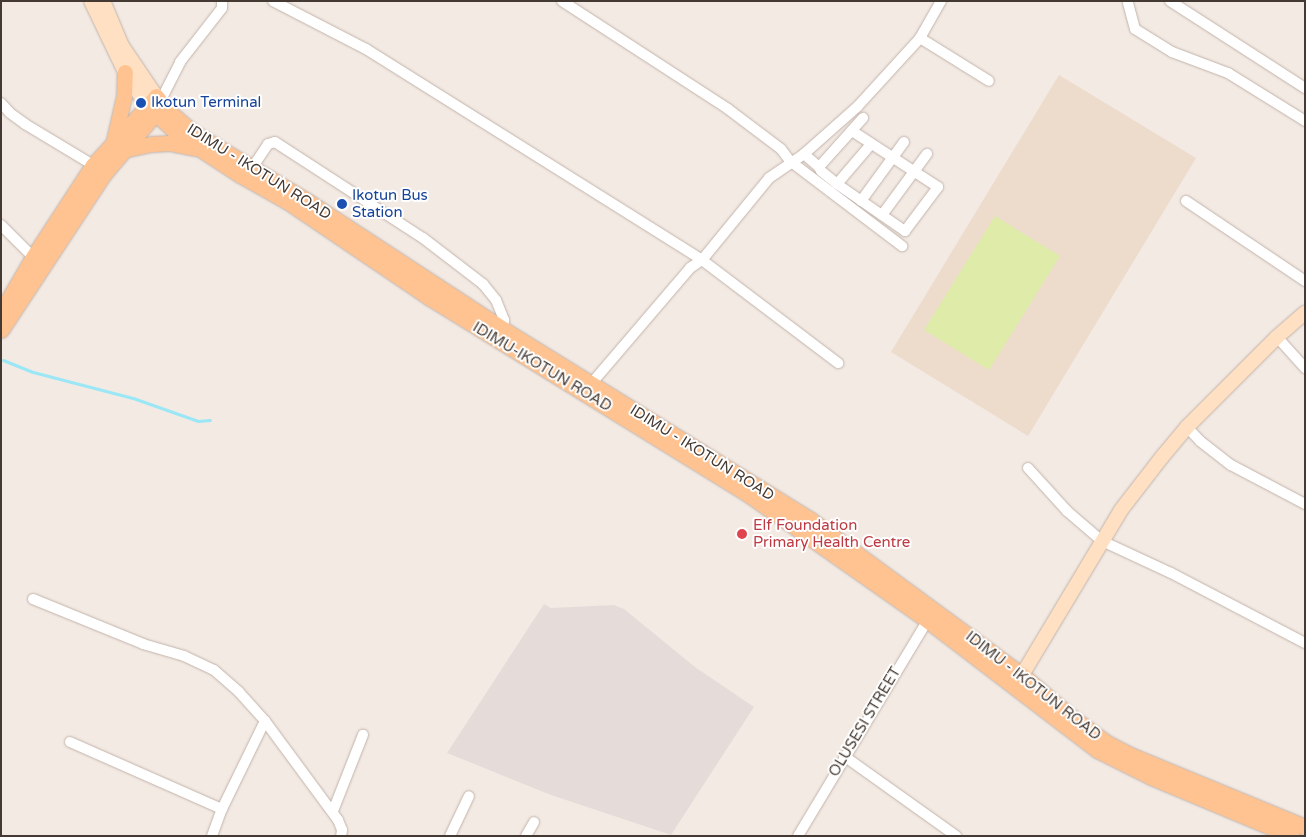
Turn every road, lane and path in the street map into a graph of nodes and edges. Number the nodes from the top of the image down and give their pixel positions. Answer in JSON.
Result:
{"nodes":[{"id":1,"x":92,"y":1,"type":"edge"},
{"id":2,"x":104,"y":1,"type":"edge"},
{"id":3,"x":222,"y":1,"type":"edge"},
{"id":4,"x":273,"y":1,"type":"edge"},
{"id":5,"x":562,"y":1,"type":"edge"},
{"id":6,"x":941,"y":1,"type":"edge"},
{"id":7,"x":1170,"y":1,"type":"edge"},
{"id":8,"x":1127,"y":2,"type":"edge"},
{"id":9,"x":920,"y":38,"type":"junction"},
{"id":10,"x":124,"y":72,"type":"junction"},
{"id":11,"x":989,"y":81,"type":"dead end"},
{"id":12,"x":1305,"y":88,"type":"edge"},
{"id":13,"x":1,"y":103,"type":"edge"},
{"id":14,"x":157,"y":103,"type":"junction"},
{"id":15,"x":863,"y":118,"type":"dead end"},
{"id":16,"x":1305,"y":121,"type":"edge"},
{"id":17,"x":852,"y":131,"type":"junction"},
{"id":18,"x":904,"y":142,"type":"dead end"},
{"id":19,"x":871,"y":144,"type":"junction"},
{"id":20,"x":118,"y":146,"type":"junction"},
{"id":21,"x":200,"y":149,"type":"junction"},
{"id":22,"x":804,"y":154,"type":"junction"},
{"id":23,"x":927,"y":154,"type":"dead end"},
{"id":24,"x":892,"y":157,"type":"junction"},
{"id":25,"x":790,"y":161,"type":"junction"},
{"id":26,"x":93,"y":166,"type":"junction"},
{"id":27,"x":819,"y":167,"type":"junction"},
{"id":28,"x":252,"y":168,"type":"junction"},
{"id":29,"x":914,"y":171,"type":"junction"},
{"id":30,"x":837,"y":184,"type":"junction"},
{"id":31,"x":1186,"y":200,"type":"dead end"},
{"id":32,"x":861,"y":201,"type":"junction"},
{"id":33,"x":882,"y":215,"type":"junction"},
{"id":34,"x":1,"y":225,"type":"edge"},
{"id":35,"x":902,"y":246,"type":"dead end"},
{"id":36,"x":33,"y":257,"type":"junction"},
{"id":37,"x":702,"y":260,"type":"junction"},
{"id":38,"x":1305,"y":281,"type":"edge"},
{"id":39,"x":3,"y":304,"type":"edge"},
{"id":40,"x":1305,"y":313,"type":"edge"},
{"id":41,"x":503,"y":329,"type":"junction"},
{"id":42,"x":1,"y":330,"type":"edge"},
{"id":43,"x":1277,"y":337,"type":"junction"},
{"id":44,"x":838,"y":363,"type":"dead end"},
{"id":45,"x":1305,"y":368,"type":"edge"},
{"id":46,"x":591,"y":384,"type":"junction"},
{"id":47,"x":615,"y":405,"type":"junction"},
{"id":48,"x":1187,"y":427,"type":"junction"},
{"id":49,"x":1028,"y":468,"type":"dead end"},
{"id":50,"x":1305,"y":504,"type":"edge"},
{"id":51,"x":1102,"y":541,"type":"junction"},
{"id":52,"x":33,"y":600,"type":"dead end"},
{"id":53,"x":931,"y":616,"type":"junction"},
{"id":54,"x":1305,"y":643,"type":"edge"},
{"id":55,"x":1022,"y":675,"type":"junction"},
{"id":56,"x":266,"y":721,"type":"junction"},
{"id":57,"x":363,"y":735,"type":"dead end"},
{"id":58,"x":70,"y":742,"type":"dead end"},
{"id":59,"x":844,"y":756,"type":"junction"},
{"id":60,"x":469,"y":796,"type":"dead end"},
{"id":61,"x":222,"y":810,"type":"junction"},
{"id":62,"x":332,"y":811,"type":"junction"},
{"id":63,"x":534,"y":822,"type":"dead end"},
{"id":64,"x":1305,"y":827,"type":"edge"},
{"id":65,"x":212,"y":836,"type":"edge"},
{"id":66,"x":341,"y":836,"type":"edge"},
{"id":67,"x":450,"y":836,"type":"edge"},
{"id":68,"x":526,"y":836,"type":"edge"},
{"id":69,"x":798,"y":836,"type":"edge"},
{"id":70,"x":956,"y":836,"type":"edge"},
{"id":71,"x":1292,"y":836,"type":"edge"}],
"edges":[{"from":1,"to":10,"type":"street"},
{"from":2,"to":14,"type":"street"},
{"from":3,"to":14,"type":"street"},
{"from":4,"to":37,"type":"street"},
{"from":5,"to":25,"type":"street"},
{"from":6,"to":9,"type":"street"},
{"from":7,"to":12,"type":"street"},
{"from":8,"to":16,"type":"street"},
{"from":9,"to":11,"type":"street"},
{"from":9,"to":22,"type":"street"},
{"from":10,"to":14,"type":"street"},
{"from":10,"to":20,"type":"main road"},
{"from":13,"to":26,"type":"street"},
{"from":14,"to":20,"type":"main road"},
{"from":14,"to":21,"type":"main road","name":"IDIMU-IKOTUN ROAD"},
{"from":14,"to":28,"type":"main road","name":"IDIMU - IKOTUN ROAD"},
{"from":15,"to":17,"type":"street"},
{"from":17,"to":19,"type":"street"},
{"from":17,"to":27,"type":"street"},
{"from":18,"to":24,"type":"street"},
{"from":19,"to":24,"type":"street"},
{"from":19,"to":30,"type":"street"},
{"from":20,"to":21,"type":"main road"},
{"from":20,"to":26,"type":"main road"},
{"from":20,"to":42,"type":"main road"},
{"from":21,"to":47,"type":"main road","name":"IDIMU-IKOTUN ROAD"},
{"from":22,"to":25,"type":"street"},
{"from":22,"to":27,"type":"street"},
{"from":23,"to":29,"type":"street"},
{"from":24,"to":29,"type":"street"},
{"from":24,"to":32,"type":"street"},
{"from":25,"to":35,"type":"street"},
{"from":25,"to":37,"type":"street"},
{"from":26,"to":36,"type":"main road"},
{"from":27,"to":30,"type":"street"},
{"from":28,"to":41,"type":"main road","name":"IDIMU - IKOTUN ROAD"},
{"from":28,"to":41,"type":"street"},
{"from":29,"to":33,"type":"street"},
{"from":29,"to":33,"type":"street"},
{"from":30,"to":32,"type":"street"},
{"from":31,"to":38,"type":"street"},
{"from":32,"to":33,"type":"street"},
{"from":34,"to":36,"type":"street"},
{"from":36,"to":39,"type":"main road"},
{"from":37,"to":44,"type":"street"},
{"from":37,"to":46,"type":"street"},
{"from":40,"to":43,"type":"street"},
{"from":41,"to":46,"type":"main road","name":"IDIMU - IKOTUN ROAD"},
{"from":43,"to":45,"type":"street"},
{"from":43,"to":48,"type":"street"},
{"from":46,"to":47,"type":"main road","name":"IDIMU - IKOTUN ROAD"},
{"from":47,"to":53,"type":"main road","name":"IDIMU-IKOTUN ROAD"},
{"from":48,"to":50,"type":"street"},
{"from":48,"to":51,"type":"street"},
{"from":49,"to":51,"type":"street"},
{"from":51,"to":54,"type":"street"},
{"from":51,"to":55,"type":"street"},
{"from":52,"to":56,"type":"street"},
{"from":53,"to":55,"type":"main road","name":"IDIMU - IKOTUN ROAD"},
{"from":53,"to":59,"type":"street","name":"OLUSESI STREET"},
{"from":53,"to":71,"type":"main road","name":"IDIMU-IKOTUN ROAD"},
{"from":55,"to":64,"type":"main road","name":"IDIMU - IKOTUN ROAD"},
{"from":56,"to":61,"type":"street"},
{"from":56,"to":62,"type":"street"},
{"from":57,"to":62,"type":"street"},
{"from":58,"to":61,"type":"street"},
{"from":59,"to":69,"type":"street","name":"OLUSESI STREET"},
{"from":59,"to":70,"type":"street"},
{"from":60,"to":67,"type":"street"},
{"from":61,"to":65,"type":"street"},
{"from":62,"to":66,"type":"street"},
{"from":63,"to":68,"type":"street"}]}
